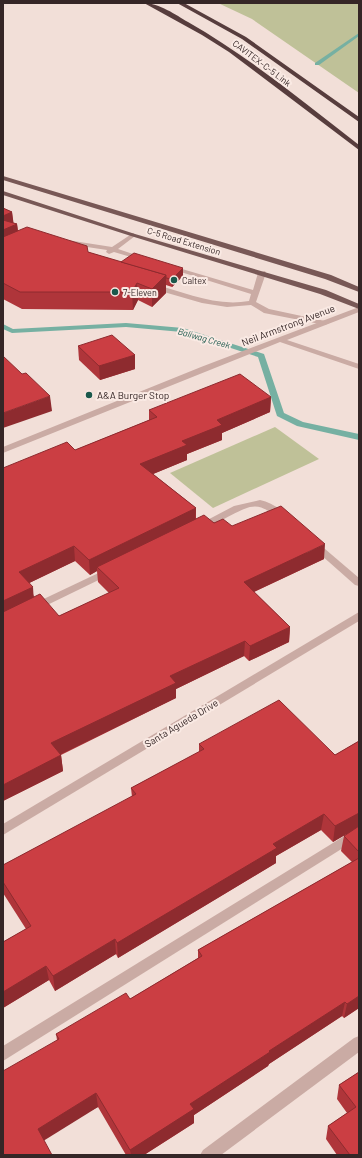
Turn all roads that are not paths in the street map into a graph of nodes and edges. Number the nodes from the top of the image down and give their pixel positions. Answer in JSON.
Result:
{"nodes":[{"id":1,"x":147,"y":3,"type":"edge"},
{"id":2,"x":180,"y":3,"type":"edge"},
{"id":3,"x":359,"y":120,"type":"edge"},
{"id":4,"x":359,"y":148,"type":"edge"},
{"id":5,"x":3,"y":178,"type":"edge"},
{"id":6,"x":3,"y":193,"type":"edge"},
{"id":7,"x":133,"y":235,"type":"junction"},
{"id":8,"x":61,"y":241,"type":"edge"},
{"id":9,"x":113,"y":250,"type":"junction"},
{"id":10,"x":102,"y":256,"type":"edge"},
{"id":11,"x":150,"y":261,"type":"edge"},
{"id":12,"x":166,"y":266,"type":"edge"},
{"id":13,"x":262,"y":273,"type":"junction"},
{"id":14,"x":146,"y":284,"type":"edge"},
{"id":15,"x":359,"y":290,"type":"edge"},
{"id":16,"x":256,"y":293,"type":"junction"},
{"id":17,"x":252,"y":303,"type":"junction"},
{"id":18,"x":359,"y":308,"type":"edge"},
{"id":19,"x":325,"y":323,"type":"junction"},
{"id":20,"x":281,"y":340,"type":"junction"},
{"id":21,"x":359,"y":367,"type":"edge"},
{"id":22,"x":3,"y":450,"type":"edge"},
{"id":23,"x":293,"y":526,"type":"edge"},
{"id":24,"x":190,"y":532,"type":"edge"},
{"id":25,"x":305,"y":536,"type":"edge"},
{"id":26,"x":118,"y":567,"type":"edge"},
{"id":27,"x":359,"y":583,"type":"edge"},
{"id":28,"x":25,"y":612,"type":"edge"},
{"id":29,"x":359,"y":616,"type":"edge"},
{"id":30,"x":3,"y":830,"type":"edge"},
{"id":31,"x":359,"y":832,"type":"edge"},
{"id":32,"x":359,"y":1043,"type":"edge"},
{"id":33,"x":3,"y":1054,"type":"edge"},
{"id":34,"x":208,"y":1155,"type":"edge"}],
"edges":[{"from":1,"to":4,"type":"highway","name":"CAVITEX–C-5 Link"},
{"from":2,"to":3,"type":"highway","name":"CAVITEX–C-5 Link"},
{"from":5,"to":15,"type":"main road","name":"C-5 Road Extension"},
{"from":6,"to":7,"type":"main road","name":"C-5 Road Extension"},
{"from":7,"to":9,"type":"street"},
{"from":7,"to":13,"type":"main road","name":"C-5 Road Extension"},
{"from":8,"to":9,"type":"street"},
{"from":9,"to":10,"type":"street"},
{"from":9,"to":11,"type":"street"},
{"from":12,"to":16,"type":"street"},
{"from":13,"to":16,"type":"street"},
{"from":13,"to":18,"type":"main road","name":"C-5 Road Extension"},
{"from":14,"to":17,"type":"street"},
{"from":16,"to":17,"type":"street"},
{"from":17,"to":19,"type":"street"},
{"from":18,"to":19,"type":"street","name":"Neil Armstrong Avenue"},
{"from":19,"to":20,"type":"street","name":"Neil Armstrong Avenue"},
{"from":20,"to":21,"type":"street"},
{"from":20,"to":22,"type":"street","name":"Neil Armstrong Avenue"},
{"from":23,"to":24,"type":"street"},
{"from":25,"to":27,"type":"street"},
{"from":26,"to":28,"type":"street"},
{"from":29,"to":30,"type":"street","name":"Santa Agueda Drive"},
{"from":31,"to":33,"type":"street"},
{"from":32,"to":34,"type":"street"}]}
